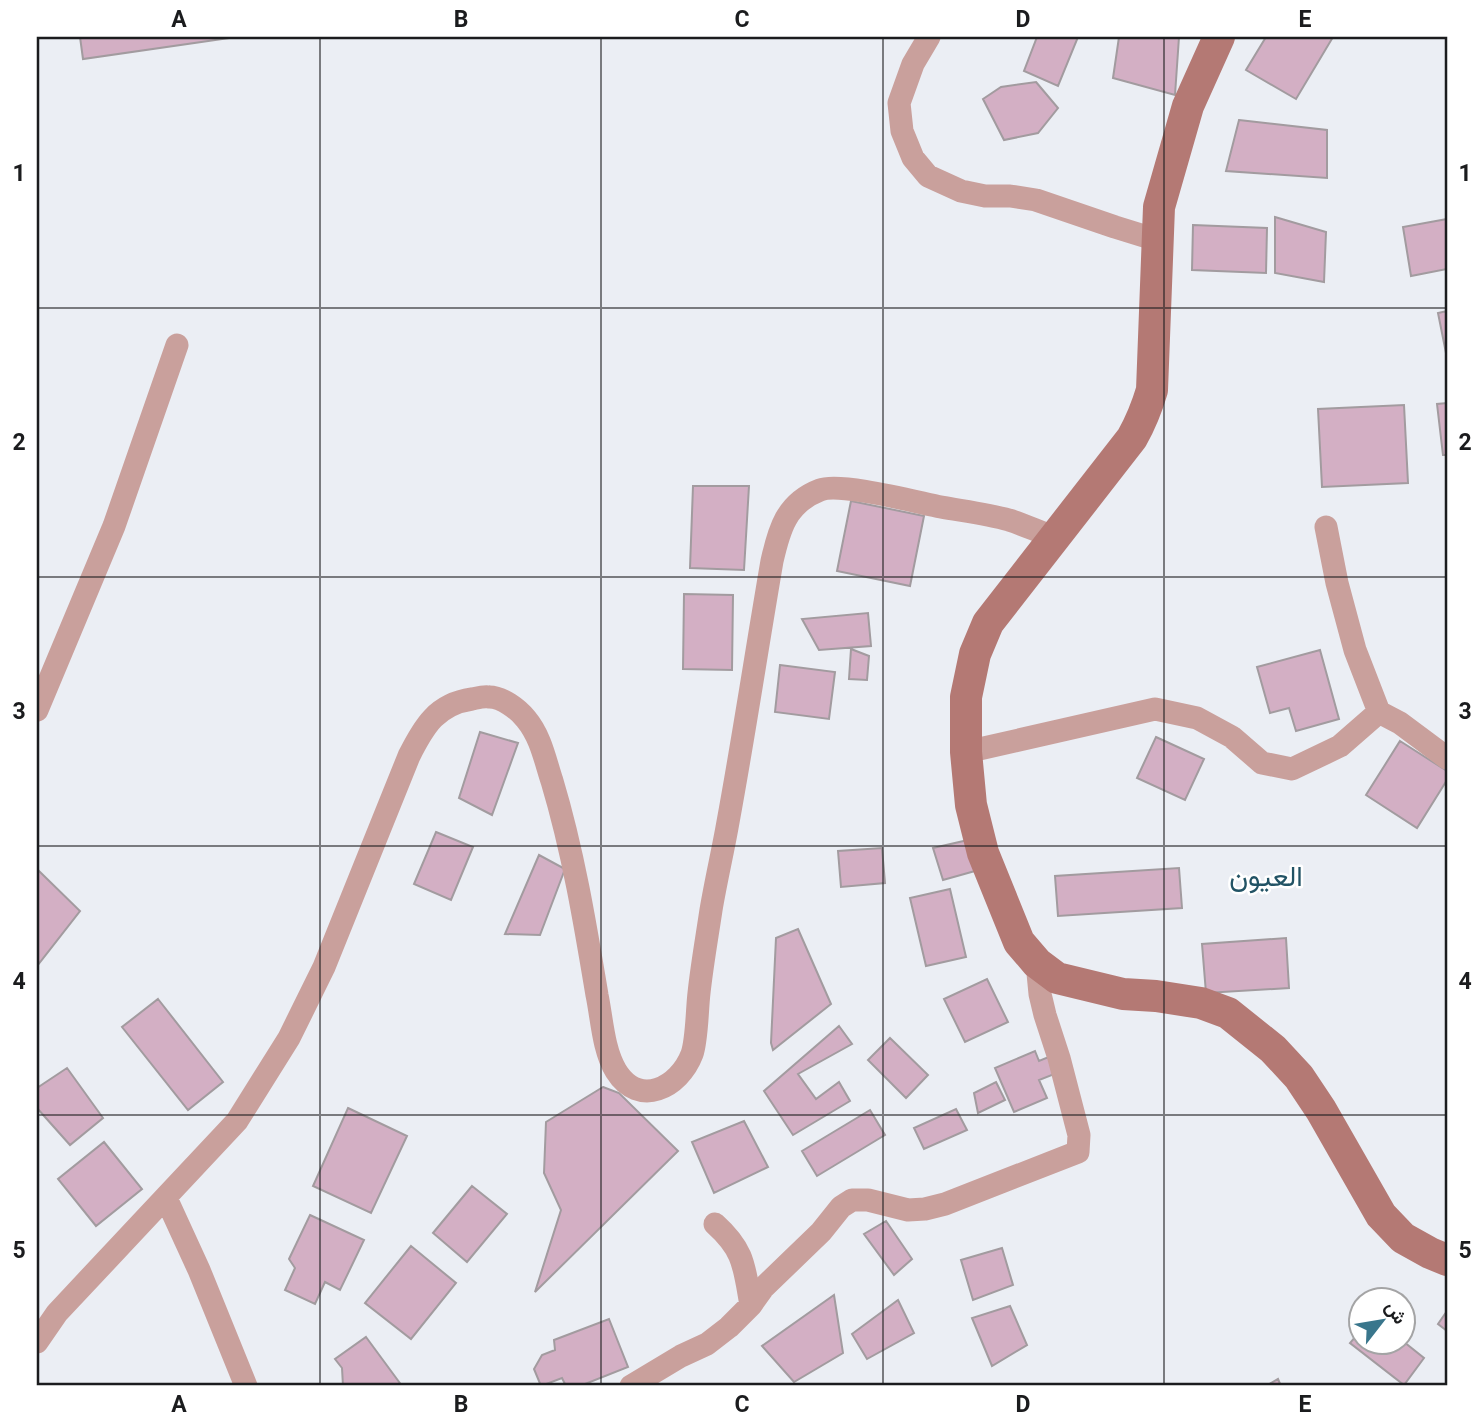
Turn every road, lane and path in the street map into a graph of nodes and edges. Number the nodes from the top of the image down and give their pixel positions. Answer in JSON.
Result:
{"nodes":[{"id":1,"x":929,"y":37,"type":"edge"},
{"id":2,"x":1219,"y":37,"type":"edge"},
{"id":3,"x":1157,"y":240,"type":"junction"},
{"id":4,"x":177,"y":345,"type":"dead end"},
{"id":5,"x":1326,"y":527,"type":"dead end"},
{"id":6,"x":1054,"y":537,"type":"junction"},
{"id":7,"x":37,"y":710,"type":"edge"},
{"id":8,"x":1378,"y":712,"type":"junction"},
{"id":9,"x":966,"y":752,"type":"junction"},
{"id":10,"x":1447,"y":758,"type":"edge"},
{"id":11,"x":1037,"y":963,"type":"junction"},
{"id":12,"x":166,"y":1198,"type":"junction"},
{"id":13,"x":715,"y":1224,"type":"dead end"},
{"id":14,"x":1447,"y":1260,"type":"edge"},
{"id":15,"x":751,"y":1305,"type":"junction"},
{"id":16,"x":37,"y":1342,"type":"edge"},
{"id":17,"x":246,"y":1386,"type":"edge"},
{"id":18,"x":631,"y":1386,"type":"edge"}],
"edges":[{"from":1,"to":3,"type":"street"},
{"from":2,"to":3,"type":"street"},
{"from":3,"to":6,"type":"street"},
{"from":4,"to":7,"type":"street"},
{"from":5,"to":8,"type":"street"},
{"from":6,"to":9,"type":"street"},
{"from":6,"to":12,"type":"street"},
{"from":8,"to":9,"type":"street"},
{"from":8,"to":10,"type":"street"},
{"from":9,"to":11,"type":"street"},
{"from":11,"to":14,"type":"street"},
{"from":11,"to":15,"type":"street"},
{"from":12,"to":16,"type":"street"},
{"from":12,"to":17,"type":"street"},
{"from":13,"to":15,"type":"street"},
{"from":15,"to":18,"type":"street"}]}
